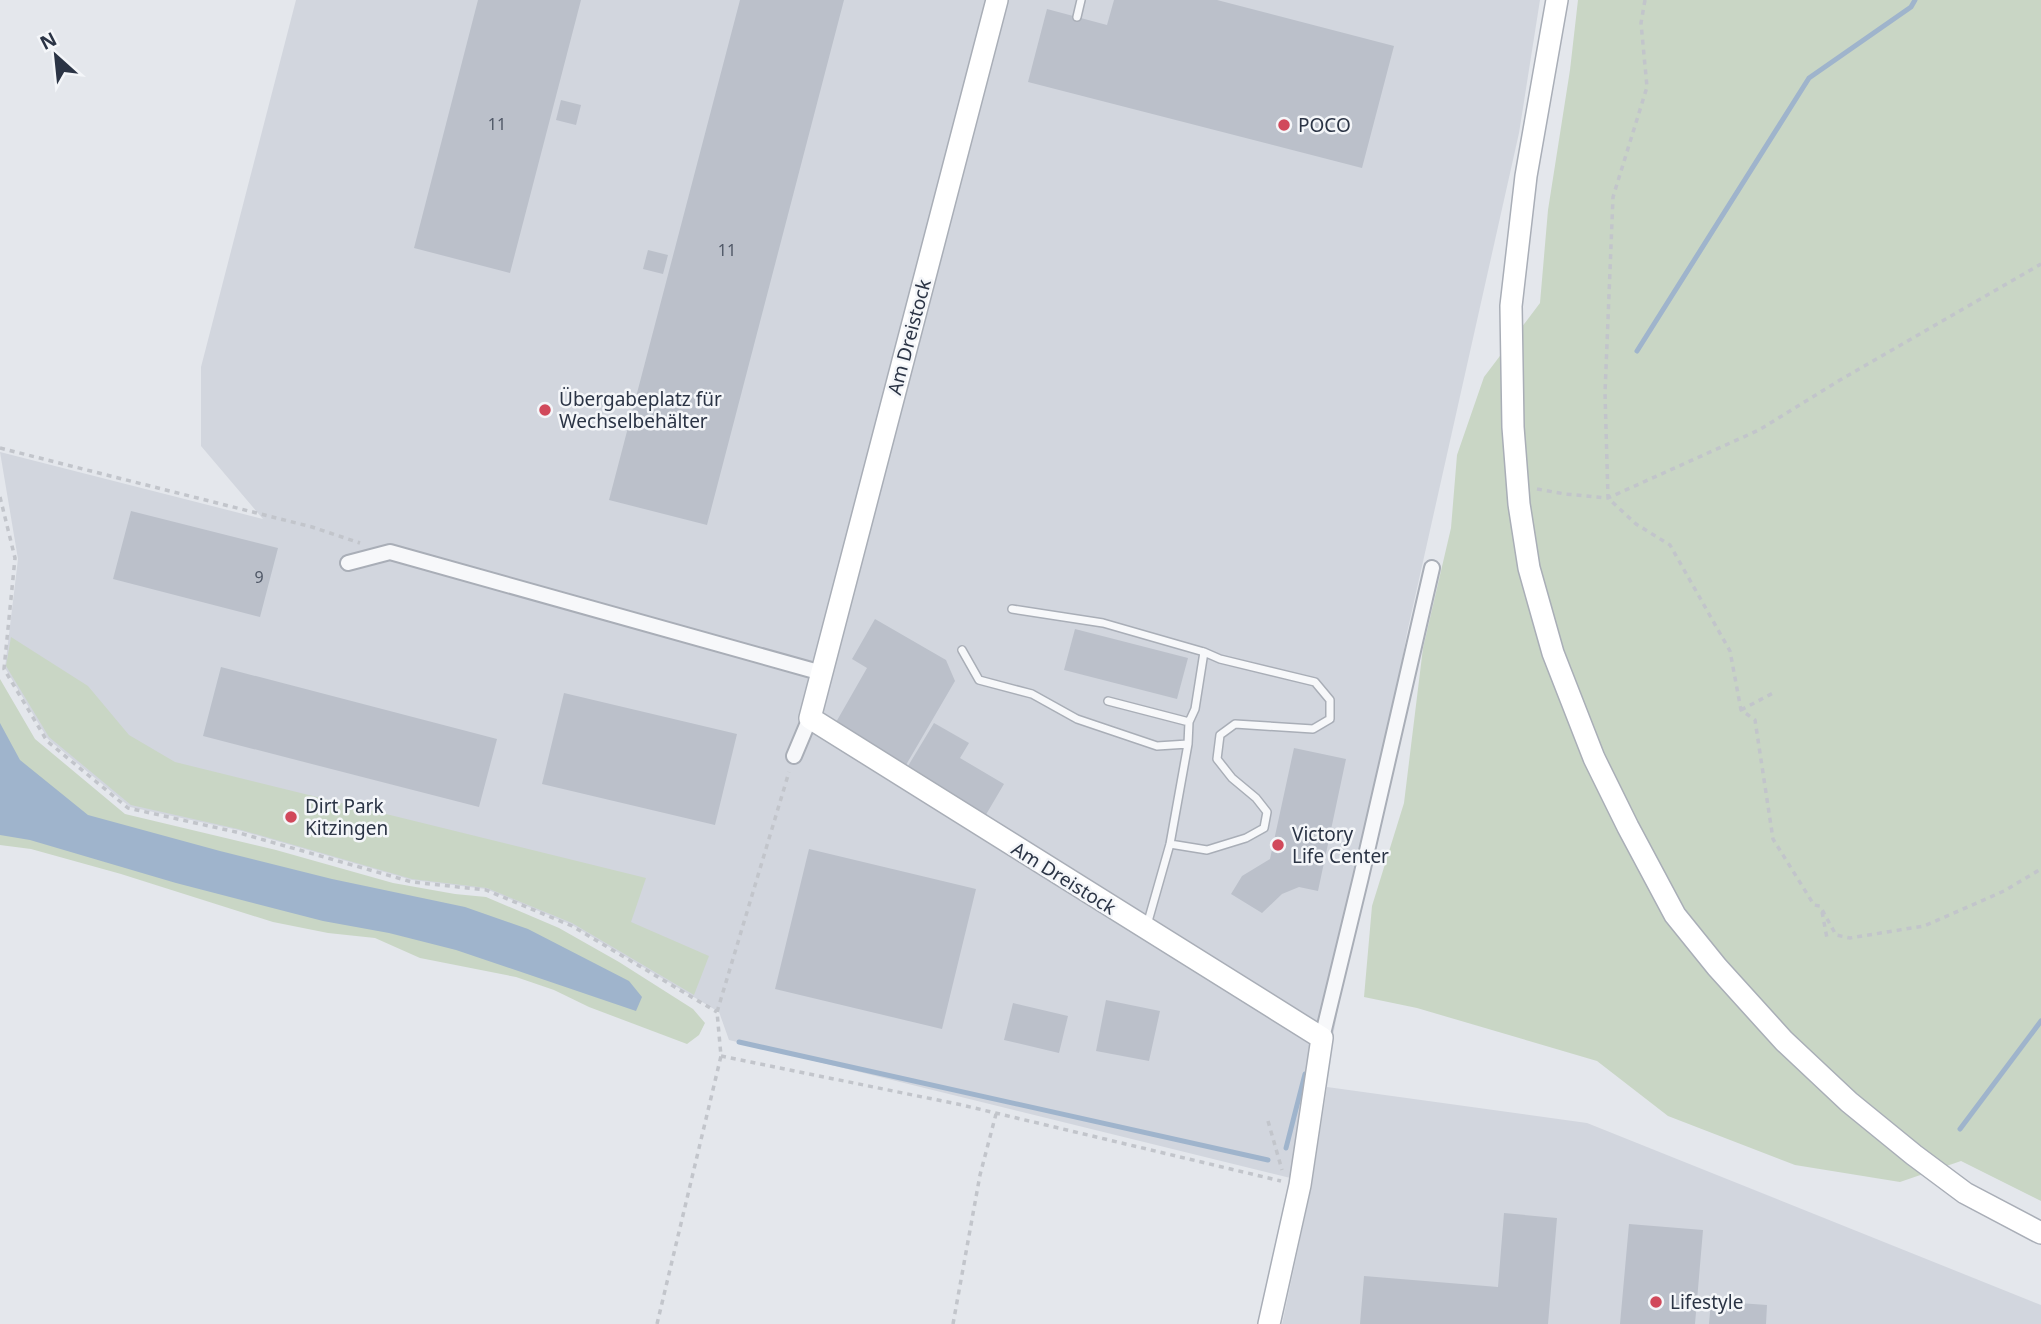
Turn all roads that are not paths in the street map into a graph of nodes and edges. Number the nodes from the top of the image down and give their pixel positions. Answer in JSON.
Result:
{"nodes":[{"id":1,"x":997,"y":0,"type":"edge"},
{"id":2,"x":1081,"y":0,"type":"edge"},
{"id":3,"x":1557,"y":0,"type":"edge"},
{"id":4,"x":1077,"y":17,"type":"dead end"},
{"id":5,"x":348,"y":563,"type":"dead end"},
{"id":6,"x":1432,"y":568,"type":"dead end"},
{"id":7,"x":1012,"y":609,"type":"dead end"},
{"id":8,"x":962,"y":650,"type":"dead end"},
{"id":9,"x":1204,"y":652,"type":"junction"},
{"id":10,"x":822,"y":673,"type":"junction"},
{"id":11,"x":1108,"y":701,"type":"dead end"},
{"id":12,"x":810,"y":718,"type":"junction"},
{"id":13,"x":1189,"y":722,"type":"junction"},
{"id":14,"x":1188,"y":744,"type":"junction"},
{"id":15,"x":794,"y":756,"type":"road end"},
{"id":16,"x":1170,"y":844,"type":"junction"},
{"id":17,"x":1146,"y":929,"type":"junction"},
{"id":18,"x":1322,"y":1038,"type":"junction"},
{"id":19,"x":2041,"y":1233,"type":"edge"},
{"id":20,"x":1269,"y":1324,"type":"edge"}],
"edges":[{"from":1,"to":10,"type":"street","name":"Am Dreistock"},
{"from":2,"to":4,"type":"lane"},
{"from":3,"to":19,"type":"street"},
{"from":5,"to":10,"type":"street"},
{"from":6,"to":18,"type":"street"},
{"from":7,"to":9,"type":"lane"},
{"from":8,"to":14,"type":"lane"},
{"from":9,"to":13,"type":"lane"},
{"from":9,"to":16,"type":"lane"},
{"from":10,"to":12,"type":"street","name":"Am Dreistock"},
{"from":11,"to":13,"type":"lane"},
{"from":12,"to":15,"type":"street"},
{"from":12,"to":17,"type":"street","name":"Am Dreistock"},
{"from":13,"to":14,"type":"lane"},
{"from":14,"to":16,"type":"lane"},
{"from":16,"to":17,"type":"lane"},
{"from":17,"to":18,"type":"street","name":"Am Dreistock"},
{"from":18,"to":20,"type":"street"}]}
